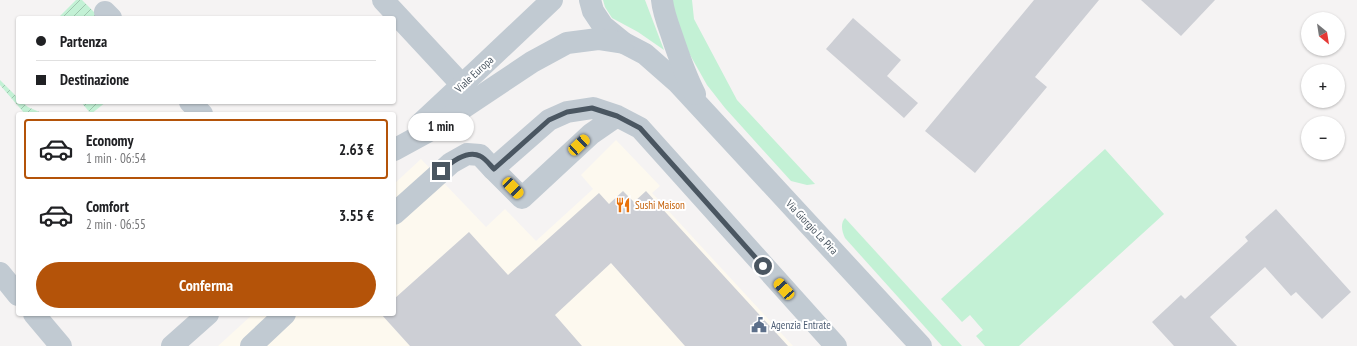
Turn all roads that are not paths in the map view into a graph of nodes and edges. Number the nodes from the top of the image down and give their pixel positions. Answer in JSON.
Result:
{"nodes":[{"id":1,"x":383,"y":0,"type":"edge"},
{"id":2,"x":552,"y":0,"type":"edge"},
{"id":3,"x":590,"y":0,"type":"edge"},
{"id":4,"x":661,"y":3,"type":"edge"},
{"id":5,"x":624,"y":43,"type":"junction"},
{"id":6,"x":462,"y":84,"type":"junction"},
{"id":7,"x":192,"y":104,"type":"edge"},
{"id":8,"x":702,"y":108,"type":"junction"},
{"id":9,"x":200,"y":112,"type":"edge"},
{"id":10,"x":617,"y":116,"type":"junction"},
{"id":11,"x":396,"y":147,"type":"edge"},
{"id":12,"x":396,"y":148,"type":"edge"},
{"id":13,"x":494,"y":169,"type":"junction"},
{"id":14,"x":396,"y":212,"type":"edge"},
{"id":15,"x":0,"y":273,"type":"edge"},
{"id":16,"x":16,"y":293,"type":"edge"},
{"id":17,"x":36,"y":316,"type":"edge"},
{"id":18,"x":206,"y":316,"type":"edge"},
{"id":19,"x":283,"y":316,"type":"edge"},
{"id":20,"x":61,"y":346,"type":"edge"},
{"id":21,"x":172,"y":346,"type":"edge"},
{"id":22,"x":251,"y":346,"type":"edge"},
{"id":23,"x":836,"y":346,"type":"edge"},
{"id":24,"x":921,"y":346,"type":"edge"}],
"edges":[{"from":1,"to":6,"type":"street"},
{"from":2,"to":6,"type":"street","name":"Viale Europa"},
{"from":3,"to":5,"type":"street"},
{"from":4,"to":8,"type":"street"},
{"from":5,"to":8,"type":"street"},
{"from":5,"to":12,"type":"street"},
{"from":6,"to":11,"type":"street","name":"Viale Europa"},
{"from":7,"to":9,"type":"street"},
{"from":8,"to":24,"type":"street","name":"Via Giorgio La Pira"},
{"from":10,"to":13,"type":"street"},
{"from":10,"to":13,"type":"street"},
{"from":10,"to":23,"type":"street"},
{"from":13,"to":14,"type":"street"},
{"from":15,"to":16,"type":"street"},
{"from":17,"to":20,"type":"street"},
{"from":18,"to":21,"type":"street"},
{"from":19,"to":22,"type":"street"}]}
